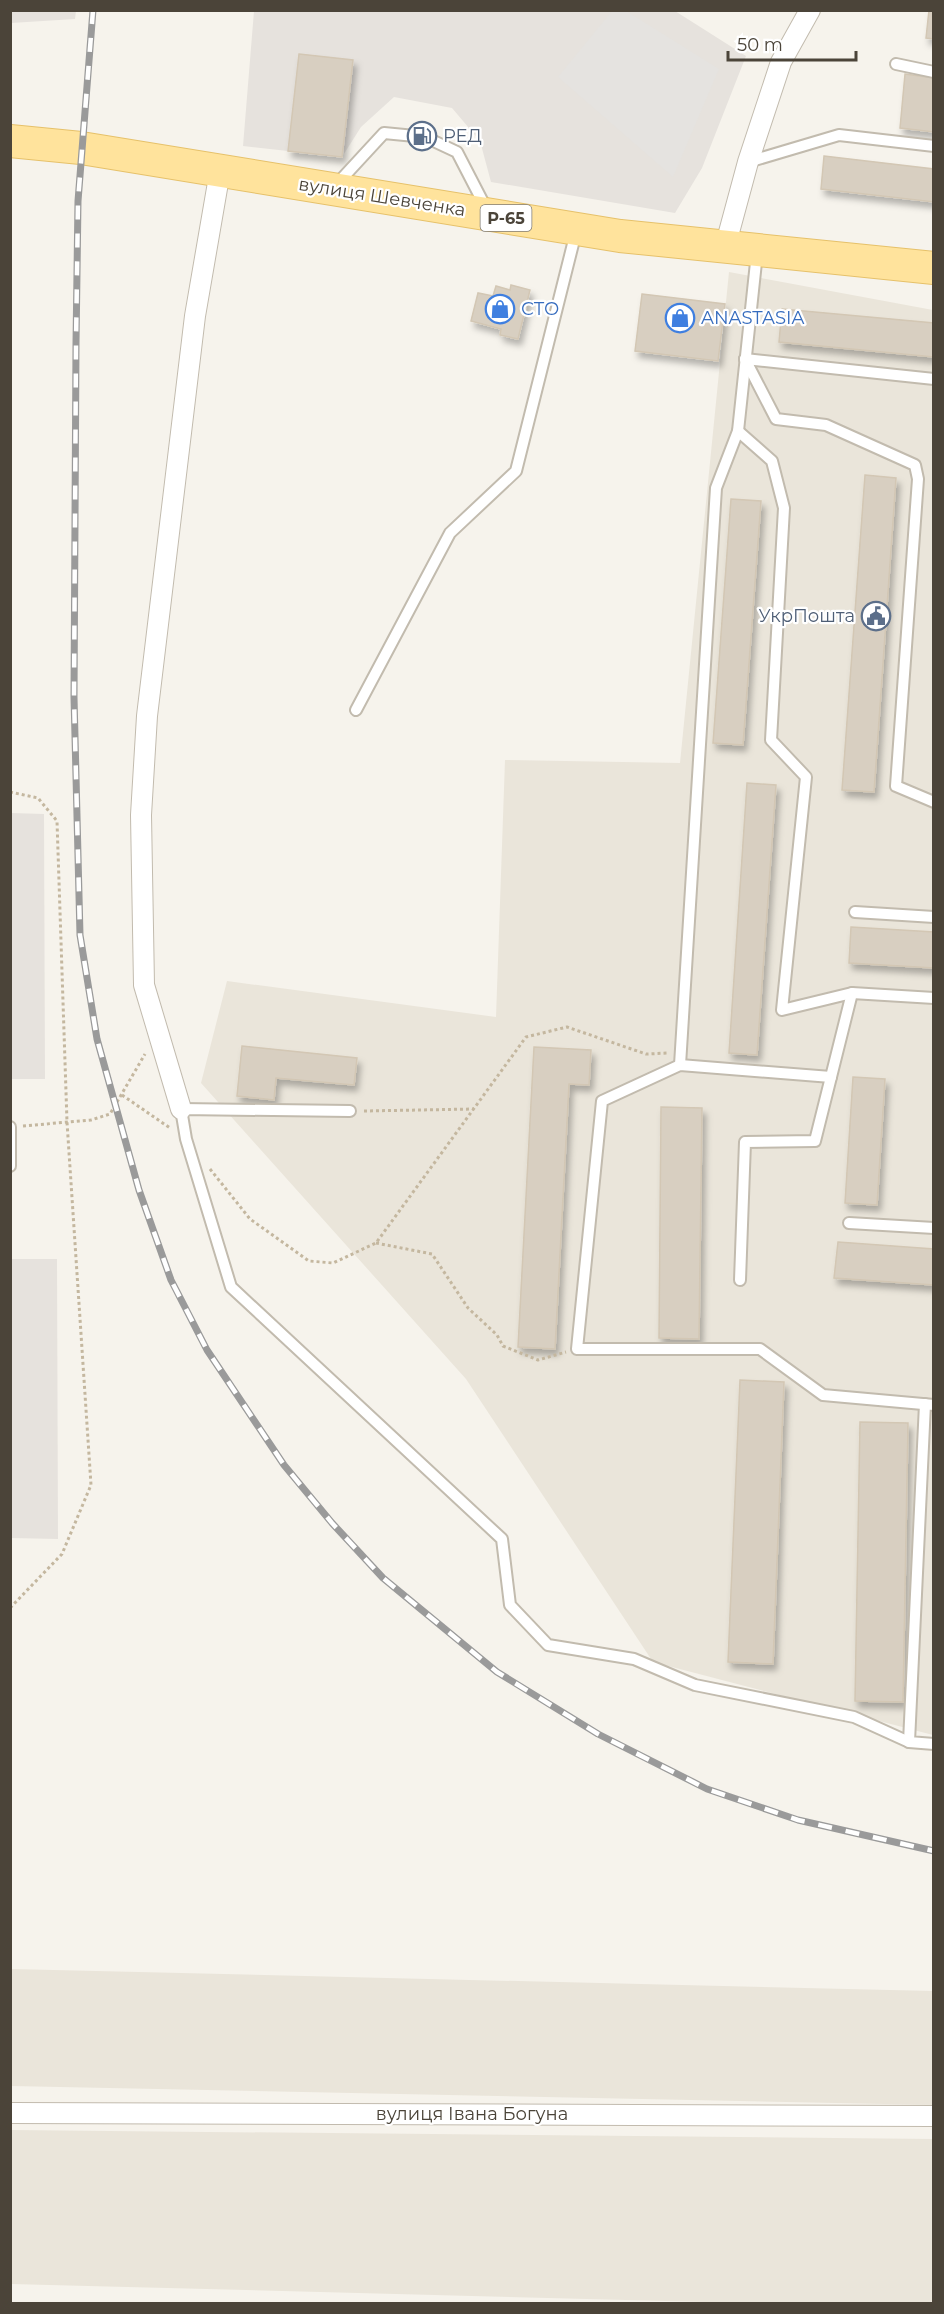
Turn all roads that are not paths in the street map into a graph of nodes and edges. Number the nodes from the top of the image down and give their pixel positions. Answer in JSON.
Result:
{"nodes":[{"id":1,"x":810,"y":10,"type":"edge"},
{"id":2,"x":896,"y":64,"type":"dead end"},
{"id":3,"x":933,"y":72,"type":"edge"},
{"id":4,"x":10,"y":141,"type":"edge"},
{"id":5,"x":933,"y":146,"type":"edge"},
{"id":6,"x":748,"y":162,"type":"junction"},
{"id":7,"x":220,"y":171,"type":"junction"},
{"id":8,"x":332,"y":189,"type":"junction"},
{"id":9,"x":490,"y":215,"type":"junction"},
{"id":10,"x":577,"y":229,"type":"junction"},
{"id":11,"x":725,"y":247,"type":"junction"},
{"id":12,"x":757,"y":250,"type":"junction"},
{"id":13,"x":933,"y":268,"type":"edge"},
{"id":14,"x":745,"y":359,"type":"junction"},
{"id":15,"x":933,"y":379,"type":"edge"},
{"id":16,"x":738,"y":430,"type":"junction"},
{"id":17,"x":356,"y":710,"type":"dead end"},
{"id":18,"x":933,"y":802,"type":"edge"},
{"id":19,"x":855,"y":912,"type":"dead end"},
{"id":20,"x":933,"y":917,"type":"edge"},
{"id":21,"x":852,"y":993,"type":"junction"},
{"id":22,"x":933,"y":998,"type":"edge"},
{"id":23,"x":680,"y":1065,"type":"junction"},
{"id":24,"x":831,"y":1077,"type":"junction"},
{"id":25,"x":181,"y":1109,"type":"junction"},
{"id":26,"x":350,"y":1111,"type":"road end"},
{"id":27,"x":11,"y":1127,"type":"edge"},
{"id":28,"x":10,"y":1166,"type":"edge"},
{"id":29,"x":849,"y":1223,"type":"dead end"},
{"id":30,"x":933,"y":1228,"type":"edge"},
{"id":31,"x":740,"y":1280,"type":"dead end"},
{"id":32,"x":929,"y":1404,"type":"edge"},
{"id":33,"x":909,"y":1742,"type":"junction"},
{"id":34,"x":933,"y":1744,"type":"edge"},
{"id":35,"x":10,"y":2113,"type":"edge"},
{"id":36,"x":933,"y":2116,"type":"edge"}],
"edges":[{"from":1,"to":6,"type":"street"},
{"from":2,"to":3,"type":"lane"},
{"from":4,"to":7,"type":"main road","name":"вулиця Шевченка","number":"Р-65"},
{"from":5,"to":6,"type":"lane"},
{"from":6,"to":11,"type":"street"},
{"from":7,"to":8,"type":"main road","name":"вулиця Шевченка","number":"Р-65"},
{"from":7,"to":25,"type":"street"},
{"from":8,"to":9,"type":"main road","name":"вулиця Шевченка","number":"Р-65"},
{"from":8,"to":9,"type":"lane"},
{"from":9,"to":10,"type":"main road","name":"вулиця Шевченка","number":"Р-65"},
{"from":10,"to":11,"type":"main road","name":"вулиця Шевченка","number":"Р-65"},
{"from":10,"to":17,"type":"lane"},
{"from":11,"to":12,"type":"main road","name":"вулиця Шевченка","number":"Р-65"},
{"from":12,"to":13,"type":"main road","name":"вулиця Шевченка","number":"Р-65"},
{"from":12,"to":14,"type":"lane"},
{"from":14,"to":15,"type":"lane"},
{"from":14,"to":16,"type":"lane"},
{"from":14,"to":18,"type":"lane"},
{"from":16,"to":21,"type":"lane"},
{"from":16,"to":23,"type":"lane"},
{"from":19,"to":20,"type":"lane"},
{"from":21,"to":22,"type":"lane"},
{"from":21,"to":24,"type":"lane"},
{"from":23,"to":24,"type":"lane"},
{"from":23,"to":32,"type":"lane"},
{"from":24,"to":31,"type":"lane"},
{"from":25,"to":26,"type":"lane"},
{"from":25,"to":33,"type":"lane"},
{"from":27,"to":28,"type":"lane"},
{"from":29,"to":30,"type":"lane"},
{"from":32,"to":33,"type":"lane"},
{"from":33,"to":34,"type":"lane"},
{"from":35,"to":36,"type":"street","name":"вулиця Івана Богуна"}]}
